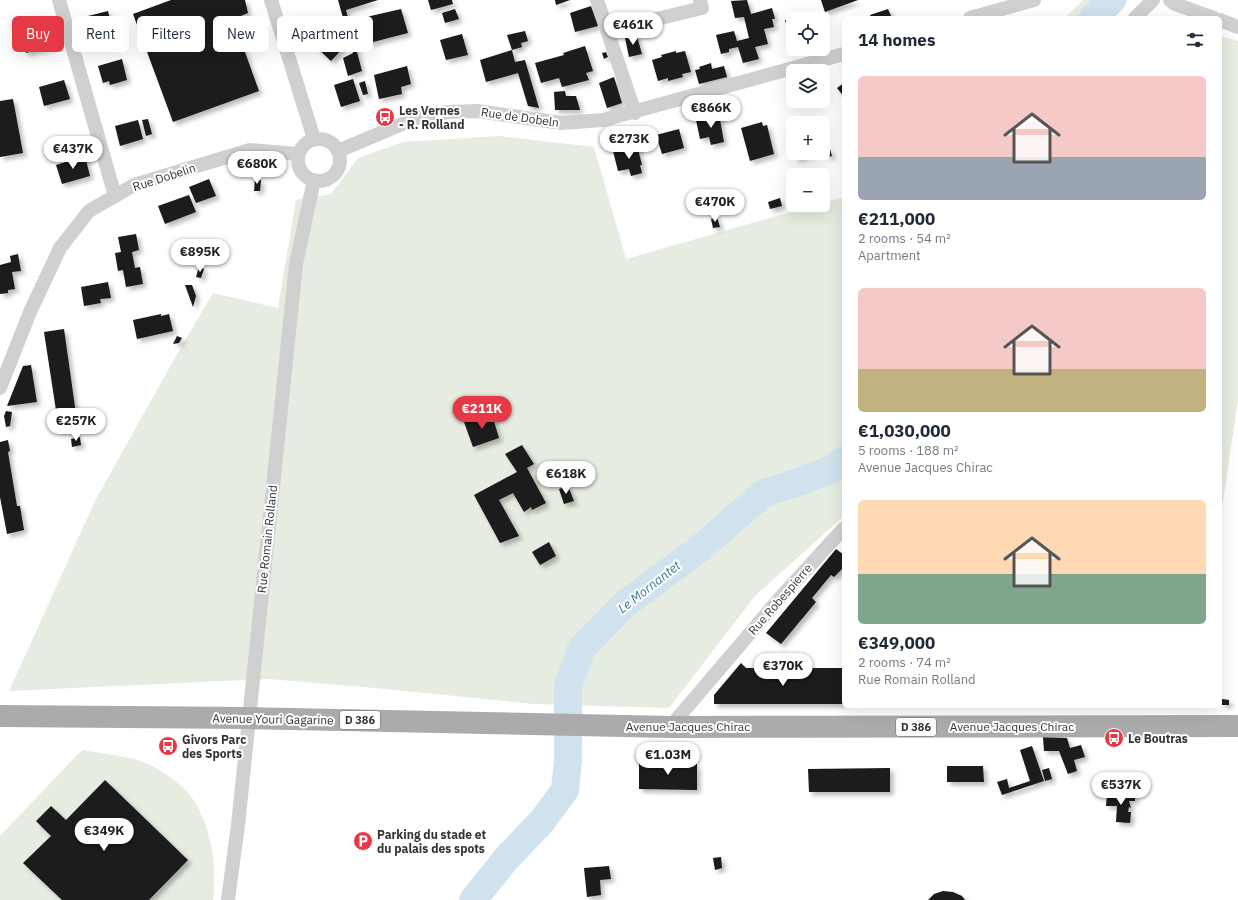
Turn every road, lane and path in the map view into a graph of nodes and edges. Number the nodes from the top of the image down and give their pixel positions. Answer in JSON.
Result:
{"nodes":[{"id":1,"x":59,"y":0,"type":"edge"},
{"id":2,"x":271,"y":0,"type":"edge"},
{"id":3,"x":597,"y":0,"type":"edge"},
{"id":4,"x":700,"y":0,"type":"edge"},
{"id":5,"x":1032,"y":0,"type":"edge"},
{"id":6,"x":1153,"y":0,"type":"edge"},
{"id":7,"x":1170,"y":0,"type":"edge"},
{"id":8,"x":977,"y":16,"type":"edge"},
{"id":9,"x":1137,"y":16,"type":"edge"},
{"id":10,"x":1208,"y":16,"type":"edge"},
{"id":11,"x":1222,"y":21,"type":"edge"},
{"id":12,"x":1238,"y":27,"type":"edge"},
{"id":13,"x":607,"y":31,"type":"junction"},
{"id":14,"x":842,"y":55,"type":"edge"},
{"id":15,"x":635,"y":113,"type":"junction"},
{"id":16,"x":314,"y":139,"type":"junction"},
{"id":17,"x":338,"y":151,"type":"junction"},
{"id":18,"x":298,"y":154,"type":"junction"},
{"id":19,"x":314,"y":180,"type":"junction"},
{"id":20,"x":115,"y":196,"type":"junction"},
{"id":21,"x":0,"y":388,"type":"edge"},
{"id":22,"x":842,"y":530,"type":"edge"},
{"id":23,"x":0,"y":716,"type":"edge"},
{"id":24,"x":248,"y":718,"type":"junction"},
{"id":25,"x":594,"y":726,"type":"joint"},
{"id":26,"x":1238,"y":726,"type":"edge"},
{"id":27,"x":670,"y":727,"type":"junction"},
{"id":28,"x":228,"y":900,"type":"edge"}],
"edges":[{"from":1,"to":20,"type":"street"},
{"from":2,"to":16,"type":"street"},
{"from":3,"to":13,"type":"street"},
{"from":4,"to":13,"type":"street"},
{"from":5,"to":8,"type":"street"},
{"from":6,"to":9,"type":"street"},
{"from":7,"to":10,"type":"street"},
{"from":11,"to":12,"type":"street"},
{"from":13,"to":15,"type":"street"},
{"from":14,"to":15,"type":"street","name":"Rue de Dobeln"},
{"from":15,"to":17,"type":"street","name":"Rue de Dobeln"},
{"from":16,"to":17,"type":"street"},
{"from":16,"to":18,"type":"street"},
{"from":17,"to":19,"type":"street"},
{"from":18,"to":19,"type":"street"},
{"from":18,"to":20,"type":"street","name":"Rue Dobelin"},
{"from":19,"to":24,"type":"street","name":"Rue Romain Rolland"},
{"from":20,"to":21,"type":"street","name":"Rue Dobelin"},
{"from":22,"to":27,"type":"street","name":"Rue Robespierre"},
{"from":23,"to":24,"type":"main road","name":"Avenue Youri Gagarine","number":"D 386"},
{"from":24,"to":25,"type":"main road","name":"Avenue Youri Gagarine","number":"D 386"},
{"from":24,"to":28,"type":"street","name":"Rue Romain Rolland"},
{"from":25,"to":27,"type":"main road","name":"Avenue Jacques Chirac","number":"D 386"},
{"from":26,"to":27,"type":"main road","name":"Avenue Jacques Chirac","number":"D 386"}]}
